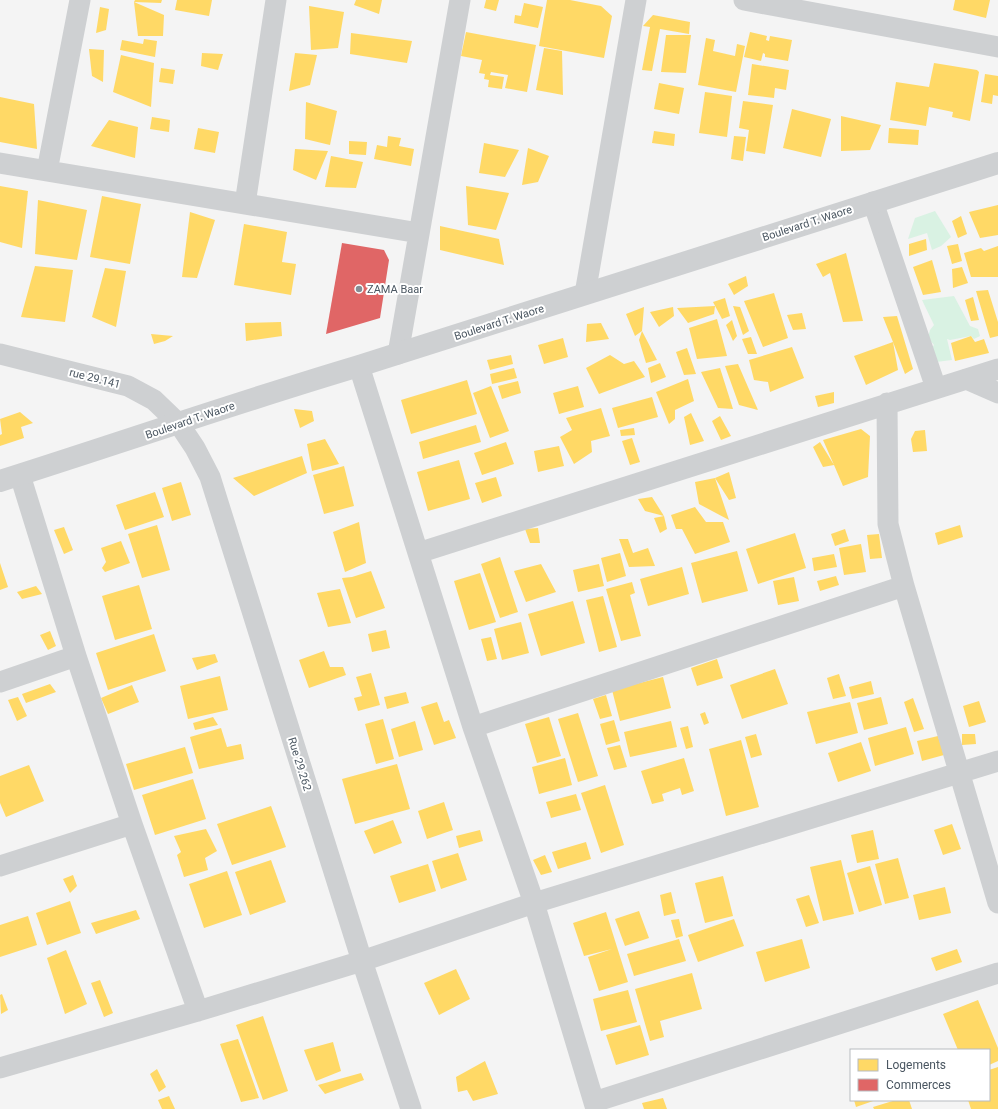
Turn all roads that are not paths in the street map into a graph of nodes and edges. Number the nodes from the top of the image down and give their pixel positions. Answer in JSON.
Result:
{"nodes":[{"id":1,"x":80,"y":0,"type":"edge"},
{"id":2,"x":276,"y":0,"type":"edge"},
{"id":3,"x":460,"y":0,"type":"edge"},
{"id":4,"x":636,"y":0,"type":"edge"},
{"id":5,"x":744,"y":0,"type":"edge"},
{"id":6,"x":816,"y":6,"type":"edge"},
{"id":7,"x":998,"y":47,"type":"edge"},
{"id":8,"x":998,"y":162,"type":"edge"},
{"id":9,"x":0,"y":163,"type":"edge"},
{"id":10,"x":47,"y":171,"type":"junction"},
{"id":11,"x":873,"y":202,"type":"junction"},
{"id":12,"x":245,"y":204,"type":"junction"},
{"id":13,"x":419,"y":233,"type":"junction"},
{"id":14,"x":585,"y":294,"type":"junction"},
{"id":15,"x":0,"y":354,"type":"edge"},
{"id":16,"x":398,"y":354,"type":"junction"},
{"id":17,"x":358,"y":366,"type":"junction"},
{"id":18,"x":998,"y":369,"type":"edge"},
{"id":19,"x":966,"y":378,"type":"junction"},
{"id":20,"x":936,"y":388,"type":"junction"},
{"id":21,"x":998,"y":393,"type":"edge"},
{"id":22,"x":888,"y":403,"type":"junction"},
{"id":23,"x":179,"y":424,"type":"junction"},
{"id":24,"x":20,"y":475,"type":"junction"},
{"id":25,"x":0,"y":481,"type":"edge"},
{"id":26,"x":418,"y":553,"type":"junction"},
{"id":27,"x":904,"y":586,"type":"junction"},
{"id":28,"x":76,"y":656,"type":"junction"},
{"id":29,"x":0,"y":682,"type":"edge"},
{"id":30,"x":473,"y":727,"type":"junction"},
{"id":31,"x":998,"y":762,"type":"edge"},
{"id":32,"x":959,"y":774,"type":"junction"},
{"id":33,"x":132,"y":824,"type":"junction"},
{"id":34,"x":0,"y":866,"type":"edge"},
{"id":35,"x":998,"y":902,"type":"edge"},
{"id":36,"x":534,"y":903,"type":"junction"},
{"id":37,"x":362,"y":961,"type":"junction"},
{"id":38,"x":998,"y":974,"type":"edge"},
{"id":39,"x":198,"y":1011,"type":"junction"},
{"id":40,"x":0,"y":1068,"type":"edge"},
{"id":41,"x":595,"y":1106,"type":"edge"},
{"id":42,"x":411,"y":1109,"type":"edge"}],
"edges":[{"from":1,"to":10,"type":"street"},
{"from":2,"to":12,"type":"street"},
{"from":3,"to":13,"type":"street"},
{"from":4,"to":14,"type":"street"},
{"from":5,"to":6,"type":"street"},
{"from":6,"to":7,"type":"street"},
{"from":8,"to":11,"type":"street","name":"Boulevard T. Waore"},
{"from":9,"to":10,"type":"street"},
{"from":10,"to":12,"type":"street"},
{"from":11,"to":14,"type":"street","name":"Boulevard T. Waore"},
{"from":11,"to":20,"type":"street"},
{"from":12,"to":13,"type":"street"},
{"from":13,"to":16,"type":"street"},
{"from":14,"to":16,"type":"street","name":"Boulevard T. Waore"},
{"from":15,"to":23,"type":"street","name":"rue 29.141"},
{"from":16,"to":17,"type":"street","name":"Boulevard T. Waore"},
{"from":17,"to":23,"type":"street","name":"Boulevard T. Waore"},
{"from":17,"to":26,"type":"street"},
{"from":18,"to":19,"type":"street"},
{"from":19,"to":20,"type":"street"},
{"from":19,"to":21,"type":"street"},
{"from":20,"to":22,"type":"street"},
{"from":22,"to":26,"type":"street"},
{"from":22,"to":27,"type":"street"},
{"from":23,"to":24,"type":"street","name":"Boulevard T. Waore"},
{"from":23,"to":37,"type":"street","name":"Rue 29.262"},
{"from":24,"to":25,"type":"street","name":"Boulevard T. Waore"},
{"from":24,"to":28,"type":"street"},
{"from":26,"to":30,"type":"street"},
{"from":27,"to":30,"type":"street"},
{"from":27,"to":32,"type":"street"},
{"from":28,"to":29,"type":"street"},
{"from":28,"to":33,"type":"street"},
{"from":30,"to":36,"type":"street"},
{"from":31,"to":32,"type":"street"},
{"from":32,"to":35,"type":"street"},
{"from":32,"to":36,"type":"street"},
{"from":33,"to":34,"type":"street"},
{"from":33,"to":39,"type":"street"},
{"from":36,"to":37,"type":"street"},
{"from":36,"to":41,"type":"street"},
{"from":37,"to":39,"type":"street"},
{"from":37,"to":42,"type":"street","name":"Rue 29.262"},
{"from":38,"to":41,"type":"street"},
{"from":39,"to":40,"type":"street"}]}
